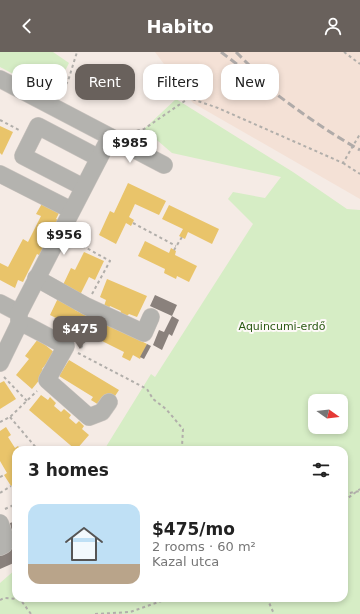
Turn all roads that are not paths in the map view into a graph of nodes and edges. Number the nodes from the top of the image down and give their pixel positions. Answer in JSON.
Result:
{"nodes":[{"id":1,"x":0,"y":79,"type":"edge"},
{"id":2,"x":110,"y":137,"type":"junction"},
{"id":3,"x":99,"y":158,"type":"junction"},
{"id":4,"x":164,"y":165,"type":"dead end"},
{"id":5,"x":0,"y":174,"type":"edge"},
{"id":6,"x":83,"y":187,"type":"junction"},
{"id":7,"x":71,"y":210,"type":"junction"},
{"id":8,"x":36,"y":278,"type":"junction"},
{"id":9,"x":0,"y":303,"type":"edge"},
{"id":10,"x":151,"y":317,"type":"dead end"},
{"id":11,"x":19,"y":319,"type":"junction"},
{"id":12,"x":0,"y":363,"type":"edge"},
{"id":13,"x":109,"y":402,"type":"dead end"},
{"id":14,"x":0,"y":523,"type":"edge"},
{"id":15,"x":0,"y":547,"type":"edge"}],
"edges":[{"from":1,"to":2,"type":"street"},
{"from":2,"to":3,"type":"street"},
{"from":2,"to":4,"type":"street"},
{"from":3,"to":6,"type":"street"},
{"from":3,"to":6,"type":"street"},
{"from":5,"to":7,"type":"street"},
{"from":6,"to":7,"type":"street"},
{"from":7,"to":8,"type":"street"},
{"from":8,"to":10,"type":"street"},
{"from":8,"to":11,"type":"street"},
{"from":9,"to":11,"type":"street"},
{"from":11,"to":12,"type":"street"},
{"from":11,"to":13,"type":"street"},
{"from":14,"to":15,"type":"street"}]}
